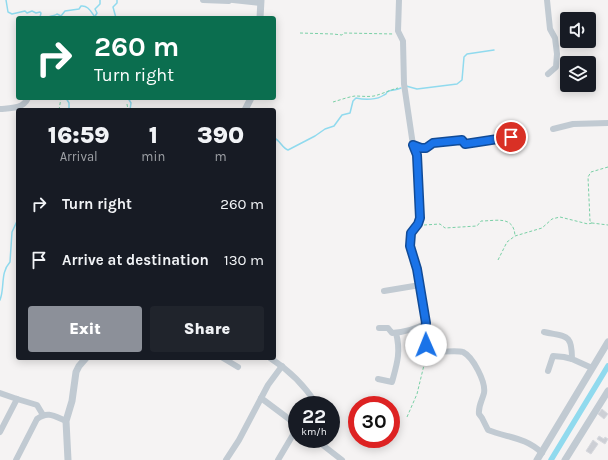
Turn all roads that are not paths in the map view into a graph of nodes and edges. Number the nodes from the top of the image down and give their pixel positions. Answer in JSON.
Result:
{"nodes":[{"id":1,"x":203,"y":0,"type":"edge"},
{"id":2,"x":230,"y":0,"type":"edge"},
{"id":3,"x":233,"y":0,"type":"edge"},
{"id":4,"x":399,"y":0,"type":"edge"},
{"id":5,"x":547,"y":0,"type":"edge"},
{"id":6,"x":260,"y":1,"type":"edge"},
{"id":7,"x":260,"y":16,"type":"edge"},
{"id":8,"x":548,"y":74,"type":"dead end"},
{"id":9,"x":27,"y":100,"type":"edge"},
{"id":10,"x":0,"y":109,"type":"edge"},
{"id":11,"x":608,"y":122,"type":"edge"},
{"id":12,"x":553,"y":129,"type":"dead end"},
{"id":13,"x":511,"y":137,"type":"dead end"},
{"id":14,"x":413,"y":145,"type":"junction"},
{"id":15,"x":420,"y":285,"type":"junction"},
{"id":16,"x":384,"y":291,"type":"dead end"},
{"id":17,"x":426,"y":323,"type":"junction"},
{"id":18,"x":379,"y":328,"type":"dead end"},
{"id":19,"x":544,"y":332,"type":"dead end"},
{"id":20,"x":396,"y":333,"type":"junction"},
{"id":21,"x":608,"y":342,"type":"edge"},
{"id":22,"x":434,"y":352,"type":"dead end"},
{"id":23,"x":426,"y":359,"type":"road end"},
{"id":24,"x":572,"y":359,"type":"junction"},
{"id":25,"x":84,"y":360,"type":"edge"},
{"id":26,"x":226,"y":360,"type":"edge"},
{"id":27,"x":273,"y":360,"type":"edge"},
{"id":28,"x":282,"y":366,"type":"junction"},
{"id":29,"x":238,"y":367,"type":"dead end"},
{"id":30,"x":592,"y":368,"type":"junction"},
{"id":31,"x":548,"y":371,"type":"dead end"},
{"id":32,"x":378,"y":379,"type":"dead end"},
{"id":33,"x":608,"y":391,"type":"edge"},
{"id":34,"x":0,"y":393,"type":"edge"},
{"id":35,"x":310,"y":396,"type":"edge"},
{"id":36,"x":261,"y":398,"type":"junction"},
{"id":37,"x":17,"y":399,"type":"junction"},
{"id":38,"x":43,"y":415,"type":"junction"},
{"id":39,"x":288,"y":420,"type":"edge"},
{"id":40,"x":66,"y":421,"type":"junction"},
{"id":41,"x":0,"y":432,"type":"edge"},
{"id":42,"x":288,"y":443,"type":"edge"},
{"id":43,"x":326,"y":448,"type":"edge"},
{"id":44,"x":542,"y":453,"type":"junction"},
{"id":45,"x":16,"y":460,"type":"edge"},
{"id":46,"x":68,"y":460,"type":"edge"},
{"id":47,"x":226,"y":460,"type":"edge"},
{"id":48,"x":278,"y":460,"type":"edge"},
{"id":49,"x":342,"y":460,"type":"edge"},
{"id":50,"x":537,"y":460,"type":"edge"},
{"id":51,"x":565,"y":460,"type":"edge"}],
"edges":[{"from":1,"to":2,"type":"street"},
{"from":3,"to":6,"type":"street"},
{"from":4,"to":14,"type":"street"},
{"from":5,"to":8,"type":"street"},
{"from":6,"to":7,"type":"street"},
{"from":9,"to":10,"type":"street"},
{"from":11,"to":12,"type":"street"},
{"from":13,"to":14,"type":"street"},
{"from":14,"to":15,"type":"street"},
{"from":15,"to":16,"type":"street"},
{"from":15,"to":17,"type":"street"},
{"from":17,"to":20,"type":"street"},
{"from":17,"to":23,"type":"street"},
{"from":18,"to":20,"type":"street"},
{"from":19,"to":24,"type":"street"},
{"from":20,"to":32,"type":"street"},
{"from":21,"to":30,"type":"street"},
{"from":22,"to":44,"type":"street"},
{"from":24,"to":30,"type":"street"},
{"from":24,"to":31,"type":"street"},
{"from":25,"to":40,"type":"street"},
{"from":26,"to":29,"type":"street"},
{"from":27,"to":28,"type":"street"},
{"from":28,"to":35,"type":"street"},
{"from":28,"to":36,"type":"street"},
{"from":30,"to":44,"type":"street"},
{"from":33,"to":51,"type":"street"},
{"from":34,"to":37,"type":"street"},
{"from":36,"to":39,"type":"street"},
{"from":36,"to":47,"type":"street"},
{"from":37,"to":38,"type":"street"},
{"from":37,"to":41,"type":"street"},
{"from":38,"to":40,"type":"street"},
{"from":38,"to":45,"type":"street"},
{"from":40,"to":46,"type":"street"},
{"from":42,"to":48,"type":"street"},
{"from":43,"to":49,"type":"street"},
{"from":44,"to":50,"type":"street"}]}
